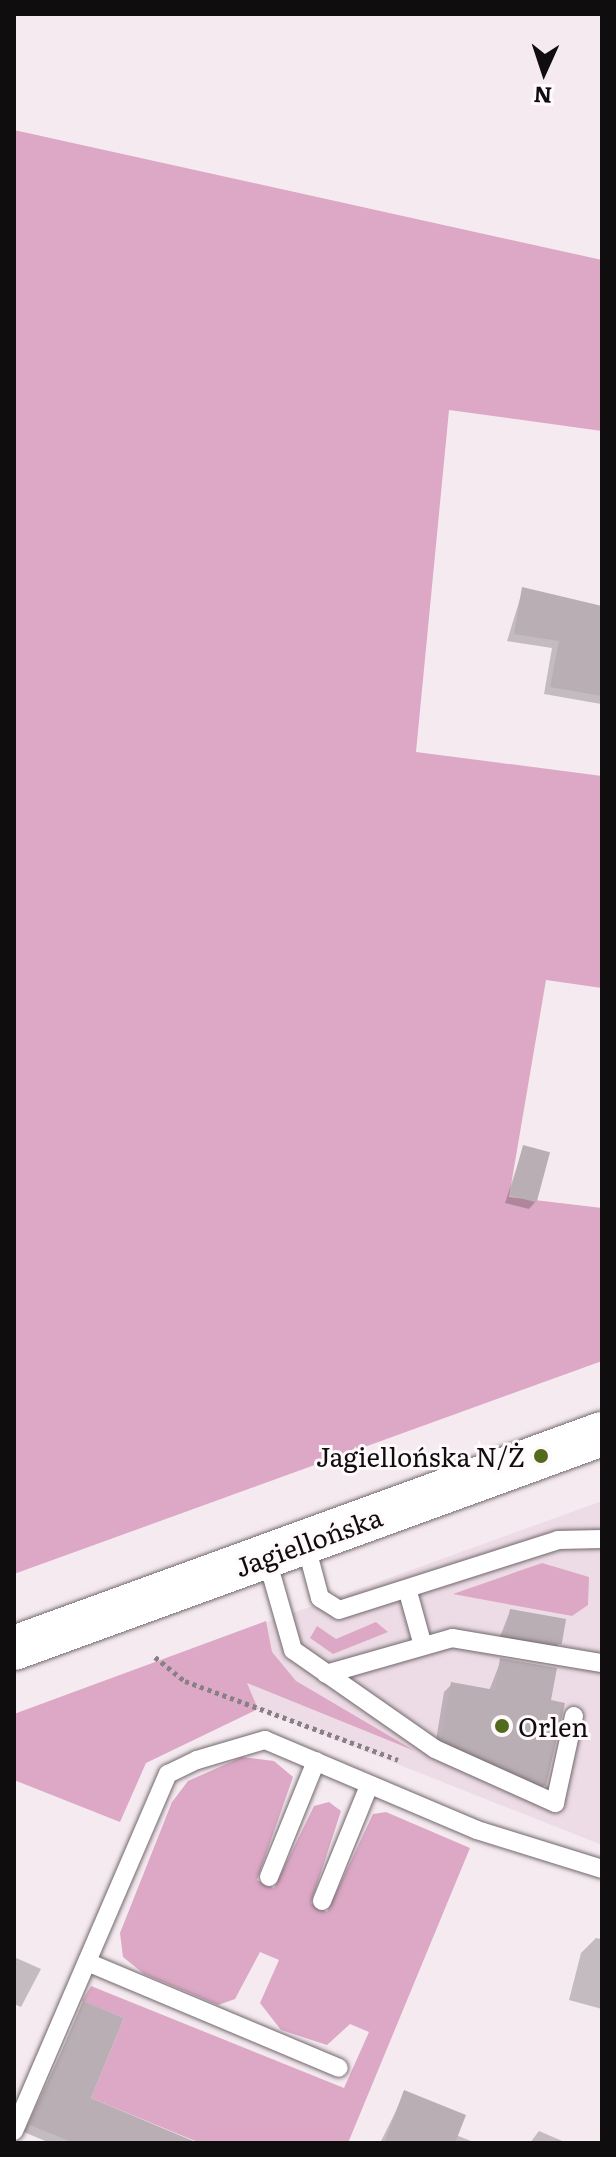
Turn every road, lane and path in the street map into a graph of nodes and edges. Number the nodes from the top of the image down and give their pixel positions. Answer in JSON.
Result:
{"nodes":[{"id":1,"x":602,"y":1434,"type":"edge"},
{"id":2,"x":602,"y":1539,"type":"edge"},
{"id":3,"x":285,"y":1549,"type":"junction"},
{"id":4,"x":408,"y":1592,"type":"junction"},
{"id":5,"x":422,"y":1642,"type":"junction"},
{"id":6,"x":14,"y":1648,"type":"edge"},
{"id":7,"x":602,"y":1663,"type":"edge"},
{"id":8,"x":326,"y":1674,"type":"junction"},
{"id":9,"x":574,"y":1716,"type":"dead end"},
{"id":10,"x":316,"y":1761,"type":"junction"},
{"id":11,"x":369,"y":1786,"type":"junction"},
{"id":12,"x":602,"y":1869,"type":"edge"},
{"id":13,"x":269,"y":1877,"type":"dead end"},
{"id":14,"x":322,"y":1901,"type":"dead end"},
{"id":15,"x":87,"y":1962,"type":"junction"},
{"id":16,"x":339,"y":2068,"type":"dead end"},
{"id":17,"x":14,"y":2131,"type":"edge"}],
"edges":[{"from":1,"to":3,"type":"street","name":"Jagiellońska"},
{"from":2,"to":4,"type":"lane"},
{"from":3,"to":4,"type":"lane"},
{"from":3,"to":6,"type":"street","name":"Jagiellońska"},
{"from":3,"to":8,"type":"lane"},
{"from":4,"to":5,"type":"lane"},
{"from":5,"to":7,"type":"lane"},
{"from":5,"to":8,"type":"lane"},
{"from":8,"to":9,"type":"lane"},
{"from":10,"to":11,"type":"lane"},
{"from":10,"to":13,"type":"lane"},
{"from":10,"to":15,"type":"lane"},
{"from":11,"to":12,"type":"lane"},
{"from":11,"to":14,"type":"lane"},
{"from":15,"to":16,"type":"lane"},
{"from":15,"to":17,"type":"lane"}]}
